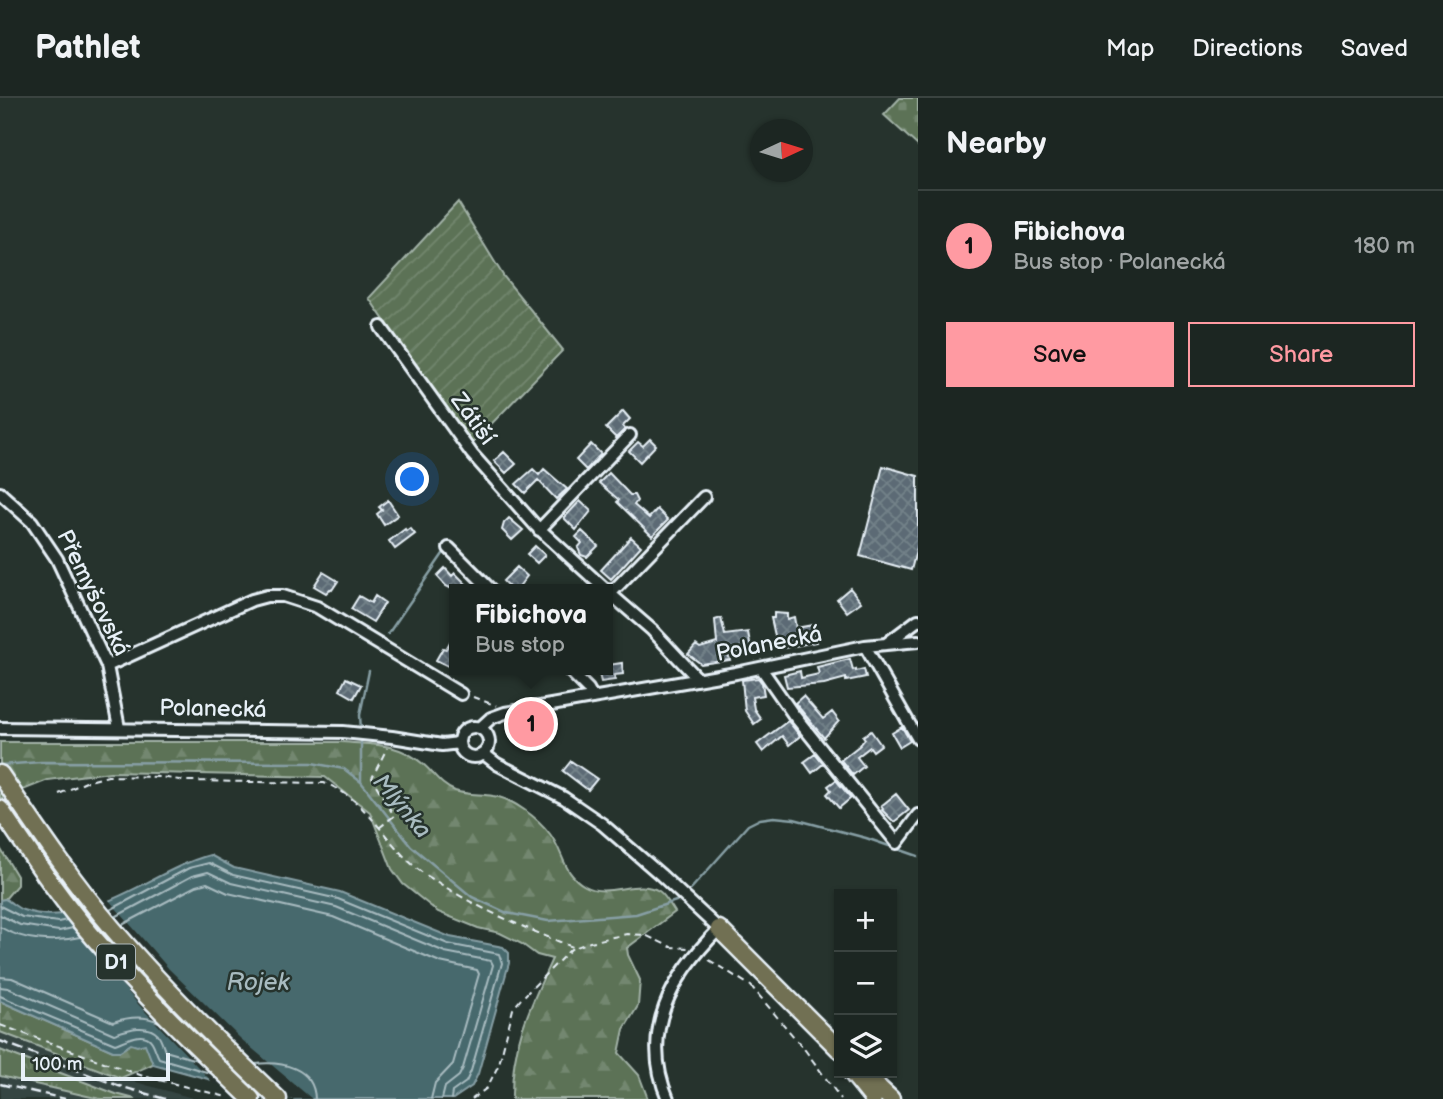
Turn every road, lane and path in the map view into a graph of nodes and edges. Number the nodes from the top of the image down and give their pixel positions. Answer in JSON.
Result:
{"nodes":[{"id":1,"x":381,"y":327,"type":"dead end"},
{"id":2,"x":630,"y":435,"type":"dead end"},
{"id":3,"x":0,"y":493,"type":"edge"},
{"id":4,"x":704,"y":497,"type":"dead end"},
{"id":5,"x":539,"y":530,"type":"junction"},
{"id":6,"x":449,"y":548,"type":"dead end"},
{"id":7,"x":484,"y":584,"type":"edge"},
{"id":8,"x":599,"y":584,"type":"edge"},
{"id":9,"x":613,"y":587,"type":"edge"},
{"id":10,"x":613,"y":596,"type":"edge"},
{"id":11,"x":918,"y":621,"type":"edge"},
{"id":12,"x":918,"y":641,"type":"edge"},
{"id":13,"x":886,"y":644,"type":"junction"},
{"id":14,"x":865,"y":646,"type":"junction"},
{"id":15,"x":107,"y":666,"type":"junction"},
{"id":16,"x":761,"y":668,"type":"junction"},
{"id":17,"x":574,"y":675,"type":"edge"},
{"id":18,"x":698,"y":679,"type":"junction"},
{"id":19,"x":461,"y":694,"type":"joint"},
{"id":20,"x":593,"y":698,"type":"junction"},
{"id":21,"x":495,"y":704,"type":"dead end"},
{"id":22,"x":0,"y":728,"type":"edge"},
{"id":23,"x":119,"y":728,"type":"junction"},
{"id":24,"x":480,"y":728,"type":"junction"},
{"id":25,"x":392,"y":737,"type":"junction"},
{"id":26,"x":918,"y":739,"type":"edge"},
{"id":27,"x":459,"y":743,"type":"junction"},
{"id":28,"x":484,"y":754,"type":"junction"},
{"id":29,"x":0,"y":774,"type":"edge"},
{"id":30,"x":59,"y":794,"type":"dead end"},
{"id":31,"x":0,"y":809,"type":"edge"},
{"id":32,"x":918,"y":815,"type":"edge"},
{"id":33,"x":379,"y":828,"type":"junction"},
{"id":34,"x":719,"y":929,"type":"junction"},
{"id":35,"x":575,"y":948,"type":"junction"},
{"id":36,"x":696,"y":952,"type":"junction"},
{"id":37,"x":709,"y":960,"type":"dead end"},
{"id":38,"x":790,"y":1001,"type":"junction"},
{"id":39,"x":0,"y":1025,"type":"edge"},
{"id":40,"x":834,"y":1044,"type":"edge"},
{"id":41,"x":834,"y":1052,"type":"edge"},
{"id":42,"x":244,"y":1067,"type":"junction"},
{"id":43,"x":856,"y":1078,"type":"edge"},
{"id":44,"x":868,"y":1078,"type":"edge"},
{"id":45,"x":227,"y":1097,"type":"edge"},
{"id":46,"x":251,"y":1099,"type":"edge"},
{"id":47,"x":278,"y":1099,"type":"edge"},
{"id":48,"x":291,"y":1099,"type":"edge"},
{"id":49,"x":472,"y":1099,"type":"edge"},
{"id":50,"x":668,"y":1099,"type":"edge"},
{"id":51,"x":841,"y":1099,"type":"edge"},
{"id":52,"x":873,"y":1099,"type":"edge"},
{"id":53,"x":891,"y":1099,"type":"edge"}],
"edges":[{"from":1,"to":5,"type":"street","name":"Zátiší"},
{"from":2,"to":5,"type":"street"},
{"from":3,"to":15,"type":"street","name":"Přemyšovská"},
{"from":4,"to":9,"type":"street"},
{"from":5,"to":8,"type":"street","name":"Zátiší"},
{"from":6,"to":7,"type":"street"},
{"from":10,"to":18,"type":"street","name":"Zátiší"},
{"from":11,"to":13,"type":"street"},
{"from":12,"to":13,"type":"street","name":"Polanecká"},
{"from":13,"to":14,"type":"street","name":"Polanecká"},
{"from":14,"to":16,"type":"street","name":"Polanecká"},
{"from":14,"to":26,"type":"street"},
{"from":15,"to":19,"type":"street"},
{"from":15,"to":23,"type":"street","name":"Přemyšovská"},
{"from":16,"to":18,"type":"street","name":"Polanecká"},
{"from":16,"to":32,"type":"street"},
{"from":17,"to":20,"type":"street"},
{"from":18,"to":20,"type":"street","name":"Polanecká"},
{"from":19,"to":21,"type":"path"},
{"from":20,"to":24,"type":"street","name":"Polanecká"},
{"from":22,"to":23,"type":"street","name":"Polanecká"},
{"from":23,"to":25,"type":"street","name":"Polanecká"},
{"from":24,"to":27,"type":"street"},
{"from":24,"to":28,"type":"street"},
{"from":25,"to":27,"type":"street","name":"Polanecká"},
{"from":25,"to":33,"type":"path"},
{"from":27,"to":28,"type":"street"},
{"from":28,"to":34,"type":"street"},
{"from":29,"to":42,"type":"highway","number":"D1"},
{"from":30,"to":33,"type":"path"},
{"from":31,"to":46,"type":"highway","number":"D1"},
{"from":33,"to":35,"type":"path"},
{"from":34,"to":36,"type":"street"},
{"from":34,"to":38,"type":"highway"},
{"from":35,"to":36,"type":"path"},
{"from":35,"to":49,"type":"path"},
{"from":36,"to":50,"type":"street"},
{"from":37,"to":51,"type":"path"},
{"from":38,"to":40,"type":"highway"},
{"from":38,"to":41,"type":"highway"},
{"from":39,"to":45,"type":"path"},
{"from":42,"to":47,"type":"highway","number":"D1"},
{"from":42,"to":48,"type":"highway"},
{"from":43,"to":52,"type":"highway"},
{"from":44,"to":53,"type":"highway"}]}
